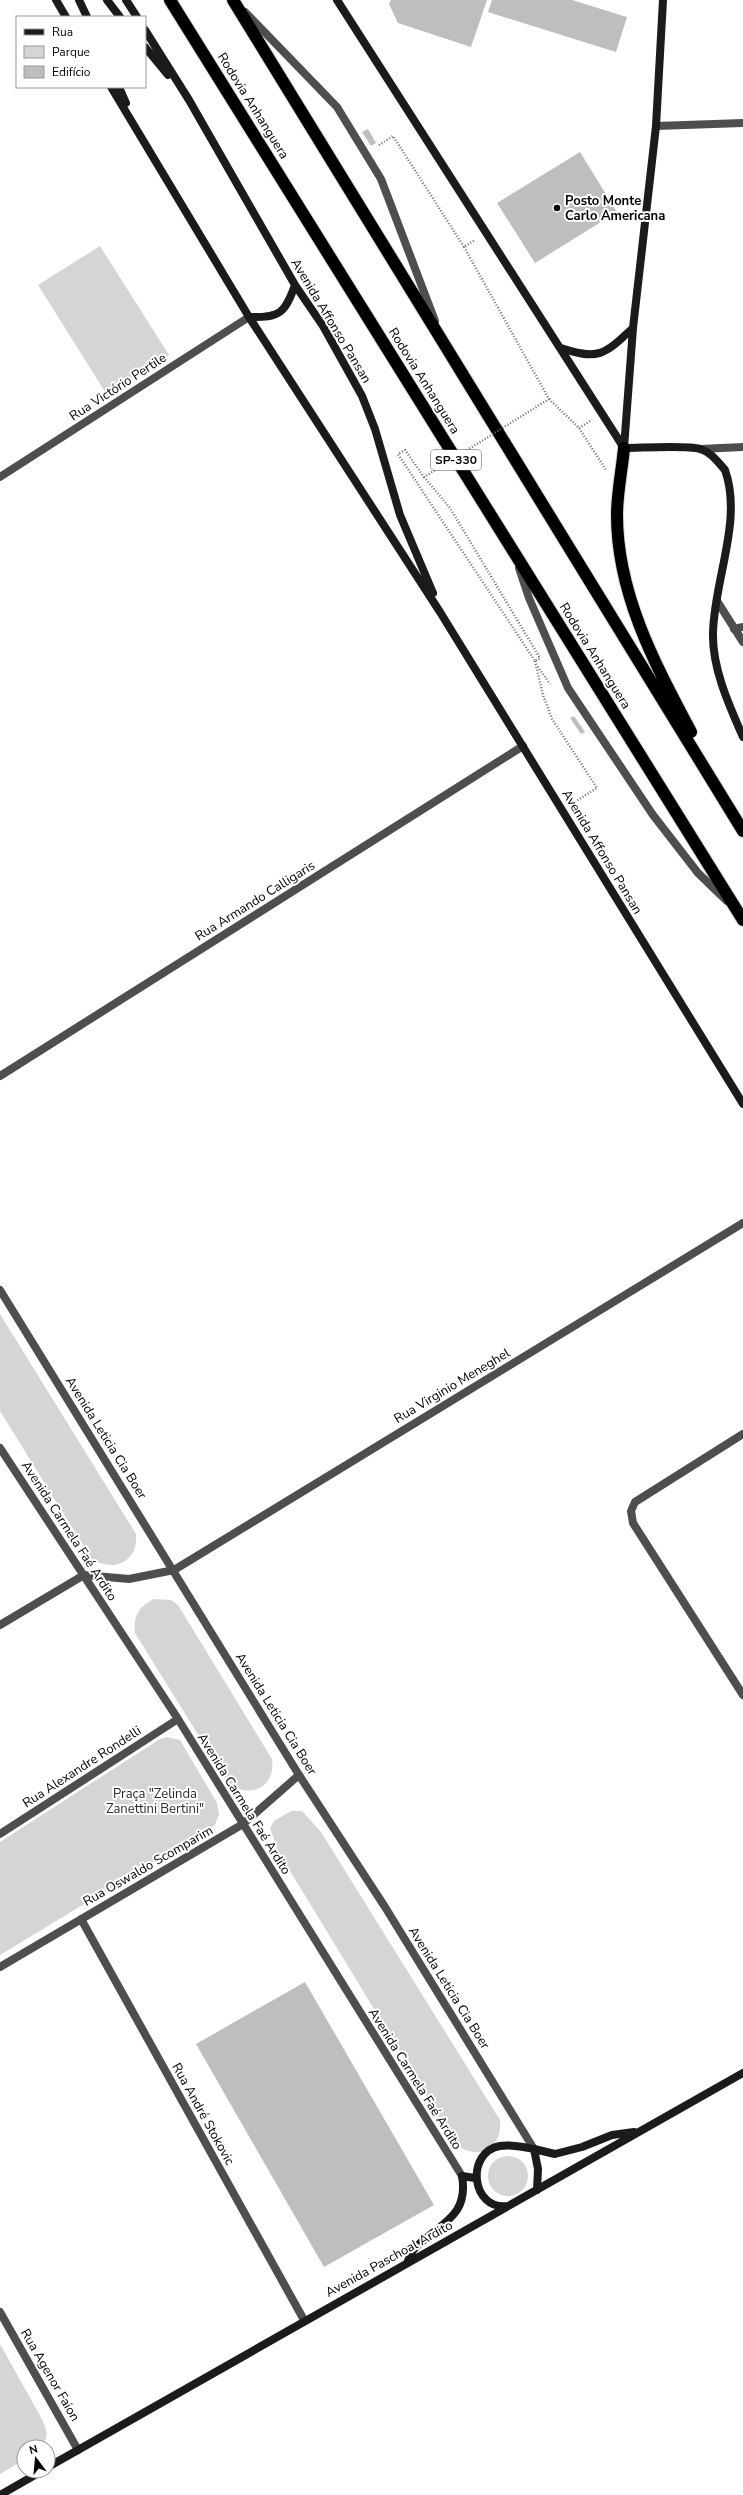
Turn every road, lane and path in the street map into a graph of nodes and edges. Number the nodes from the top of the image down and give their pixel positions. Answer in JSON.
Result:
{"nodes":[{"id":1,"x":56,"y":0,"type":"edge"},
{"id":2,"x":79,"y":0,"type":"edge"},
{"id":3,"x":107,"y":0,"type":"edge"},
{"id":4,"x":126,"y":0,"type":"edge"},
{"id":5,"x":170,"y":0,"type":"edge"},
{"id":6,"x":233,"y":0,"type":"edge"},
{"id":7,"x":337,"y":0,"type":"edge"},
{"id":8,"x":663,"y":0,"type":"edge"},
{"id":9,"x":65,"y":16,"type":"edge"},
{"id":10,"x":87,"y":16,"type":"edge"},
{"id":11,"x":119,"y":16,"type":"edge"},
{"id":12,"x":136,"y":16,"type":"edge"},
{"id":13,"x":146,"y":32,"type":"edge"},
{"id":14,"x":146,"y":47,"type":"edge"},
{"id":15,"x":112,"y":88,"type":"edge"},
{"id":16,"x":119,"y":88,"type":"edge"},
{"id":17,"x":189,"y":100,"type":"junction"},
{"id":18,"x":743,"y":123,"type":"edge"},
{"id":19,"x":656,"y":126,"type":"junction"},
{"id":20,"x":138,"y":128,"type":"junction"},
{"id":21,"x":379,"y":145,"type":"dead end"},
{"id":22,"x":294,"y":285,"type":"junction"},
{"id":23,"x":249,"y":317,"type":"junction"},
{"id":24,"x":633,"y":328,"type":"junction"},
{"id":25,"x":445,"y":346,"type":"junction"},
{"id":26,"x":561,"y":348,"type":"junction"},
{"id":27,"x":549,"y":399,"type":"junction"},
{"id":28,"x":743,"y":447,"type":"edge"},
{"id":29,"x":624,"y":448,"type":"junction"},
{"id":30,"x":700,"y":449,"type":"junction"},
{"id":31,"x":0,"y":477,"type":"edge"},
{"id":32,"x":424,"y":477,"type":"junction"},
{"id":33,"x":619,"y":490,"type":"junction"},
{"id":34,"x":740,"y":519,"type":"dead end"},
{"id":35,"x":737,"y":539,"type":"dead end"},
{"id":36,"x":515,"y":554,"type":"junction"},
{"id":37,"x":717,"y":601,"type":"junction"},
{"id":38,"x":440,"y":612,"type":"junction"},
{"id":39,"x":743,"y":627,"type":"edge"},
{"id":40,"x":734,"y":629,"type":"junction"},
{"id":41,"x":743,"y":642,"type":"edge"},
{"id":42,"x":535,"y":662,"type":"junction"},
{"id":43,"x":555,"y":690,"type":"dead end"},
{"id":44,"x":743,"y":737,"type":"edge"},
{"id":45,"x":523,"y":746,"type":"junction"},
{"id":46,"x":562,"y":810,"type":"junction"},
{"id":47,"x":743,"y":831,"type":"edge"},
{"id":48,"x":741,"y":916,"type":"edge"},
{"id":49,"x":0,"y":1076,"type":"edge"},
{"id":50,"x":743,"y":1104,"type":"edge"},
{"id":51,"x":743,"y":1223,"type":"edge"},
{"id":52,"x":0,"y":1290,"type":"edge"},
{"id":53,"x":743,"y":1434,"type":"edge"},
{"id":54,"x":0,"y":1448,"type":"edge"},
{"id":55,"x":174,"y":1570,"type":"junction"},
{"id":56,"x":84,"y":1575,"type":"junction"},
{"id":57,"x":0,"y":1626,"type":"edge"},
{"id":58,"x":743,"y":1695,"type":"edge"},
{"id":59,"x":178,"y":1719,"type":"junction"},
{"id":60,"x":299,"y":1775,"type":"junction"},
{"id":61,"x":243,"y":1824,"type":"junction"},
{"id":62,"x":0,"y":1834,"type":"edge"},
{"id":63,"x":81,"y":1919,"type":"junction"},
{"id":64,"x":0,"y":1967,"type":"edge"},
{"id":65,"x":743,"y":2073,"type":"edge"},
{"id":66,"x":638,"y":2132,"type":"junction"},
{"id":67,"x":534,"y":2149,"type":"junction"},
{"id":68,"x":462,"y":2176,"type":"junction"},
{"id":69,"x":475,"y":2178,"type":"junction"},
{"id":70,"x":537,"y":2190,"type":"junction"},
{"id":71,"x":509,"y":2205,"type":"junction"},
{"id":72,"x":407,"y":2263,"type":"junction"},
{"id":73,"x":0,"y":2312,"type":"edge"},
{"id":74,"x":304,"y":2320,"type":"junction"},
{"id":75,"x":78,"y":2450,"type":"junction"},
{"id":76,"x":56,"y":2462,"type":"edge"},
{"id":77,"x":28,"y":2479,"type":"edge"},
{"id":78,"x":0,"y":2495,"type":"edge"}],
"edges":[{"from":1,"to":9,"type":"main road"},
{"from":2,"to":10,"type":"main road"},
{"from":3,"to":11,"type":"main road"},
{"from":4,"to":12,"type":"main road"},
{"from":5,"to":36,"type":"highway","name":"Rodovia Anhanguera","number":"SP-330"},
{"from":6,"to":25,"type":"highway"},
{"from":6,"to":25,"type":"street"},
{"from":7,"to":26,"type":"main road"},
{"from":8,"to":19,"type":"main road"},
{"from":13,"to":17,"type":"main road","name":"Avenida Affonso Pansan"},
{"from":14,"to":17,"type":"main road","name":"Avenida Affonso Pansan"},
{"from":15,"to":20,"type":"main road","name":"Avenida Affonso Pansan"},
{"from":16,"to":20,"type":"main road","name":"Avenida Affonso Pansan"},
{"from":17,"to":22,"type":"main road","name":"Avenida Affonso Pansan"},
{"from":18,"to":19,"type":"street"},
{"from":19,"to":24,"type":"main road"},
{"from":20,"to":23,"type":"main road","name":"Avenida Affonso Pansan"},
{"from":21,"to":27,"type":"path","bridge":true},
{"from":22,"to":23,"type":"main road"},
{"from":22,"to":38,"type":"main road","name":"Avenida Affonso Pansan"},
{"from":23,"to":31,"type":"street","name":"Rua Victório Pertile"},
{"from":23,"to":38,"type":"main road","name":"Avenida Affonso Pansan"},
{"from":24,"to":26,"type":"main road"},
{"from":24,"to":29,"type":"main road"},
{"from":25,"to":47,"type":"highway"},
{"from":26,"to":29,"type":"main road"},
{"from":27,"to":32,"type":"path","bridge":true},
{"from":27,"to":33,"type":"path"},
{"from":28,"to":30,"type":"street"},
{"from":29,"to":30,"type":"main road"},
{"from":29,"to":33,"type":"highway"},
{"from":30,"to":34,"type":"main road"},
{"from":32,"to":42,"type":"path"},
{"from":32,"to":42,"type":"path","bridge":true},
{"from":33,"to":47,"type":"highway"},
{"from":35,"to":37,"type":"main road"},
{"from":36,"to":48,"type":"highway","name":"Rodovia Anhanguera","number":"SP-330"},
{"from":36,"to":48,"type":"street"},
{"from":37,"to":40,"type":"street"},
{"from":37,"to":44,"type":"main road"},
{"from":38,"to":45,"type":"main road","name":"Avenida Affonso Pansan"},
{"from":39,"to":40,"type":"street"},
{"from":40,"to":41,"type":"street"},
{"from":42,"to":43,"type":"path"},
{"from":42,"to":46,"type":"path"},
{"from":45,"to":46,"type":"main road","name":"Avenida Affonso Pansan"},
{"from":45,"to":49,"type":"street","name":"Rua Armando Calligaris"},
{"from":46,"to":50,"type":"main road","name":"Avenida Affonso Pansan"},
{"from":51,"to":55,"type":"street","name":"Rua Virginio Meneghel"},
{"from":52,"to":55,"type":"street","name":"Avenida Leticia Cia Boer"},
{"from":53,"to":58,"type":"street"},
{"from":54,"to":56,"type":"street","name":"Avenida Carmela Faé Ardito"},
{"from":55,"to":56,"type":"street"},
{"from":55,"to":60,"type":"street","name":"Avenida Leticia Cia Boer"},
{"from":56,"to":57,"type":"street"},
{"from":56,"to":59,"type":"street","name":"Avenida Carmela Faé Ardito"},
{"from":59,"to":61,"type":"street","name":"Avenida Carmela Faé Ardito"},
{"from":59,"to":62,"type":"street","name":"Rua Alexandre Rondelli"},
{"from":60,"to":61,"type":"street","name":"Rua Oswaldo Scomparim"},
{"from":60,"to":67,"type":"street","name":"Avenida Leticia Cia Boer"},
{"from":61,"to":63,"type":"street","name":"Rua Oswaldo Scomparim"},
{"from":61,"to":68,"type":"street","name":"Avenida Carmela Faé Ardito"},
{"from":63,"to":64,"type":"street","name":"Rua Oswaldo Scomparim"},
{"from":63,"to":74,"type":"street","name":"Rua André Stokovic"},
{"from":65,"to":66,"type":"main road","name":"Avenida Paschoal Ardito"},
{"from":66,"to":67,"type":"main road"},
{"from":66,"to":70,"type":"main road","name":"Avenida Paschoal Ardito"},
{"from":67,"to":69,"type":"main road"},
{"from":67,"to":70,"type":"main road"},
{"from":68,"to":69,"type":"main road"},
{"from":68,"to":72,"type":"main road"},
{"from":69,"to":71,"type":"main road"},
{"from":70,"to":71,"type":"main road","name":"Avenida Paschoal Ardito"},
{"from":71,"to":72,"type":"main road","name":"Avenida Paschoal Ardito"},
{"from":72,"to":74,"type":"main road","name":"Avenida Paschoal Ardito"},
{"from":73,"to":75,"type":"street","name":"Rua Agenor Faion"},
{"from":74,"to":75,"type":"main road","name":"Avenida Paschoal Ardito"},
{"from":75,"to":76,"type":"main road","name":"Avenida Paschoal Ardito"},
{"from":77,"to":78,"type":"main road"}]}
